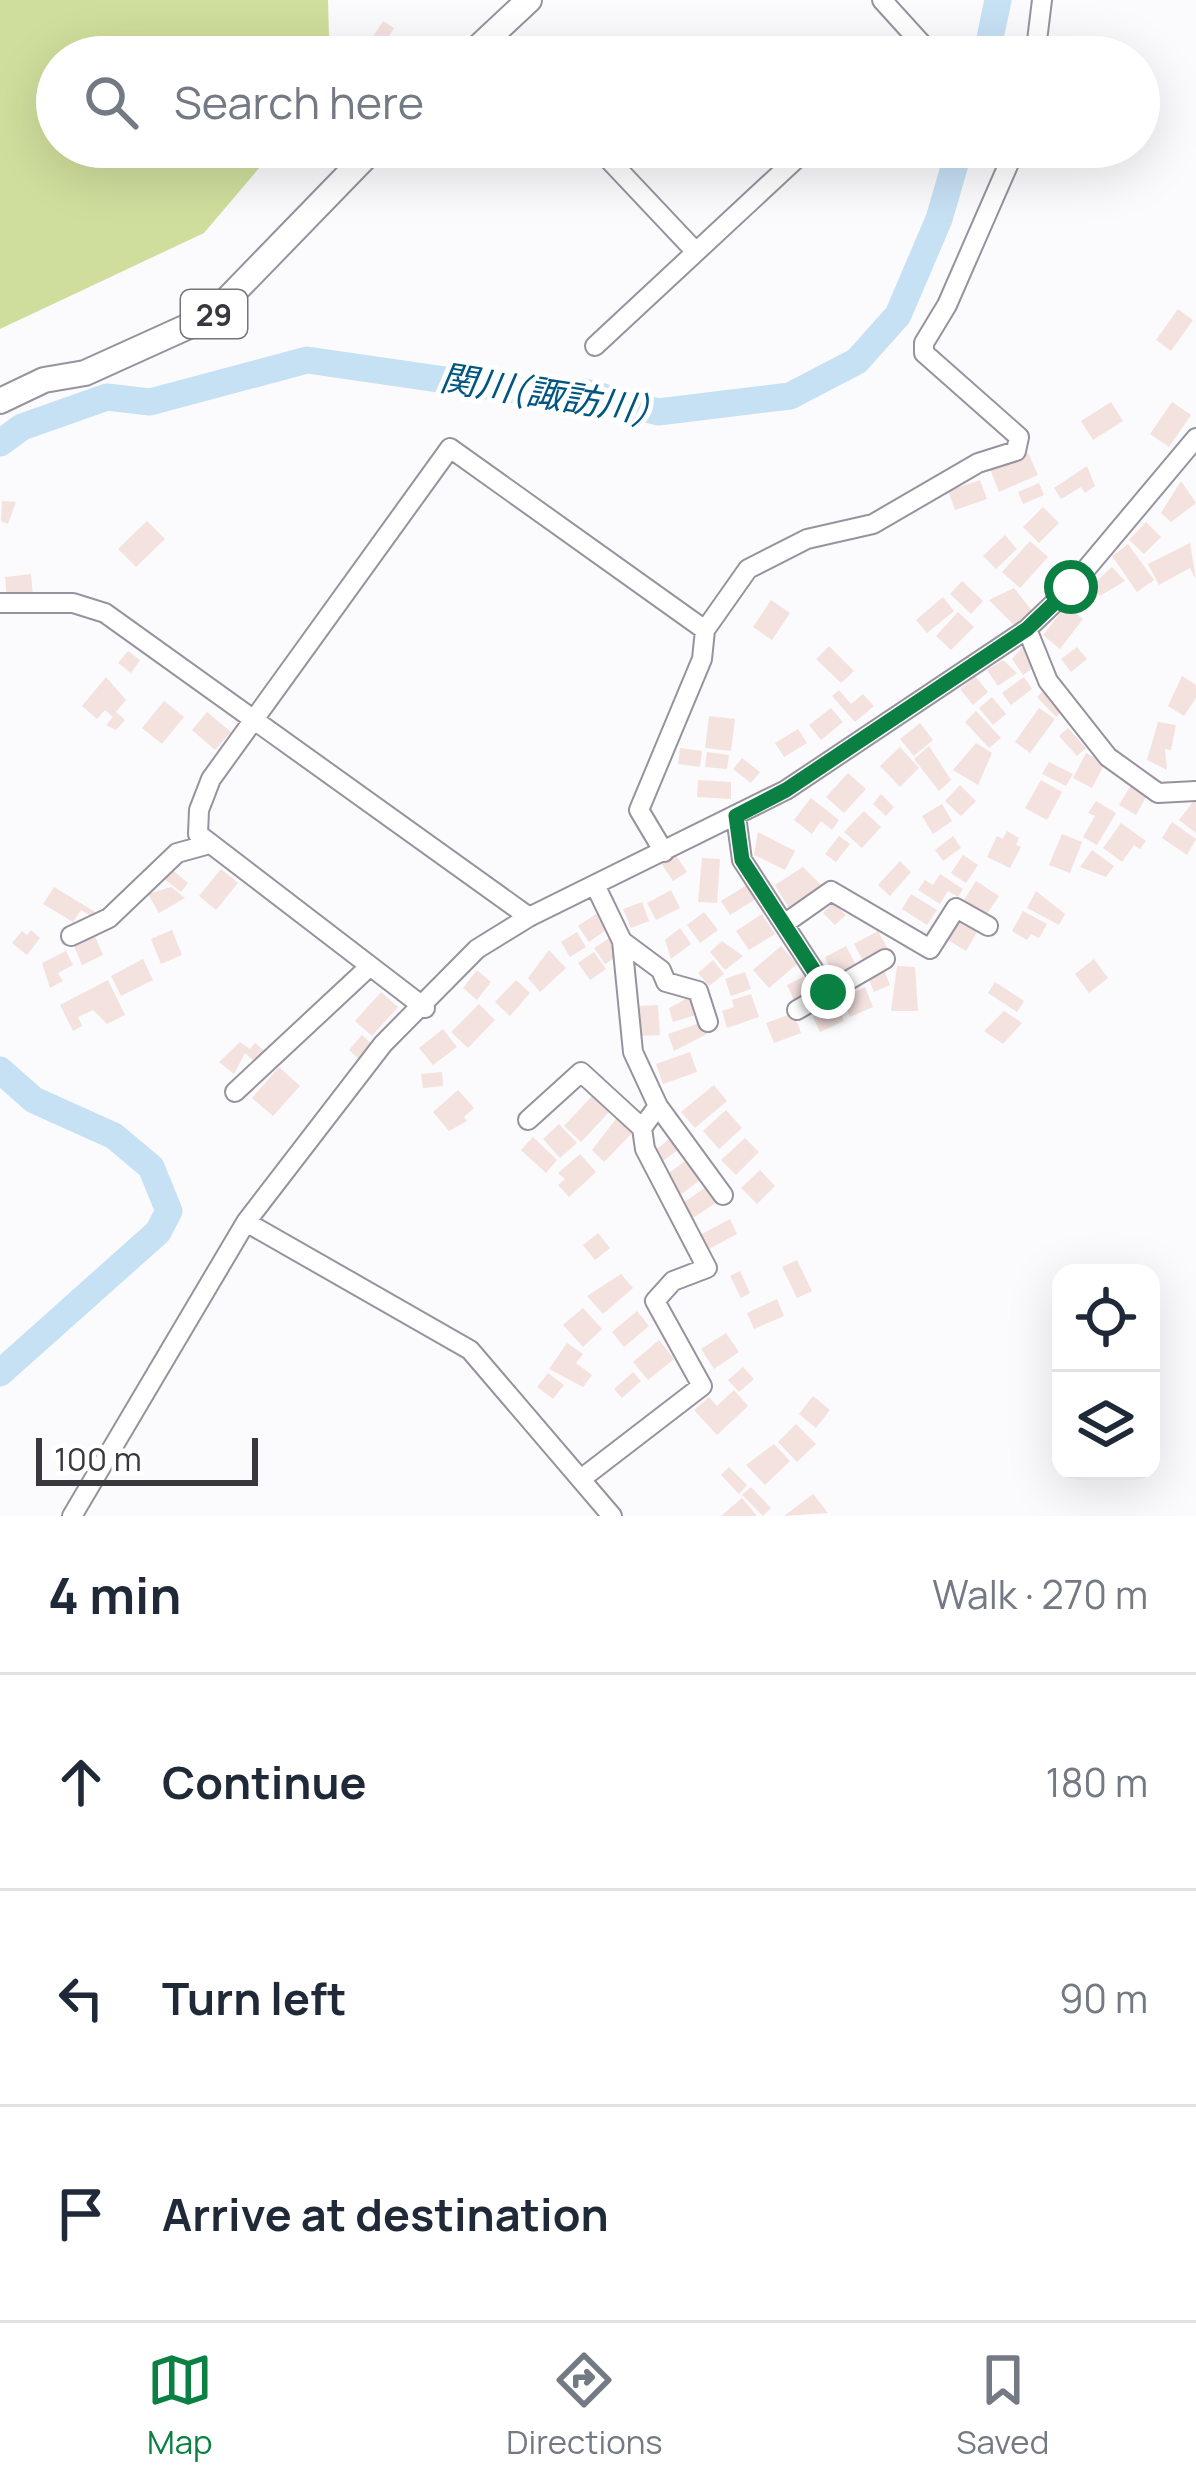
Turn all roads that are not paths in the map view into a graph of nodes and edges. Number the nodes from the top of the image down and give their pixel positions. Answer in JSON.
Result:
{"nodes":[{"id":1,"x":529,"y":0,"type":"edge"},
{"id":2,"x":882,"y":0,"type":"edge"},
{"id":3,"x":1042,"y":0,"type":"edge"},
{"id":4,"x":491,"y":35,"type":"edge"},
{"id":5,"x":915,"y":36,"type":"edge"},
{"id":6,"x":1038,"y":36,"type":"edge"},
{"id":7,"x":355,"y":168,"type":"edge"},
{"id":8,"x":617,"y":168,"type":"edge"},
{"id":9,"x":786,"y":168,"type":"edge"},
{"id":10,"x":1007,"y":168,"type":"edge"},
{"id":11,"x":696,"y":252,"type":"junction"},
{"id":12,"x":595,"y":346,"type":"dead end"},
{"id":13,"x":0,"y":401,"type":"edge"},
{"id":14,"x":1196,"y":438,"type":"edge"},
{"id":15,"x":0,"y":603,"type":"edge"},
{"id":16,"x":1027,"y":629,"type":"junction"},
{"id":17,"x":705,"y":630,"type":"junction"},
{"id":18,"x":254,"y":719,"type":"junction"},
{"id":19,"x":1196,"y":791,"type":"edge"},
{"id":20,"x":736,"y":816,"type":"junction"},
{"id":21,"x":206,"y":844,"type":"junction"},
{"id":22,"x":664,"y":852,"type":"junction"},
{"id":23,"x":596,"y":887,"type":"junction"},
{"id":24,"x":529,"y":917,"type":"junction"},
{"id":25,"x":784,"y":924,"type":"junction"},
{"id":26,"x":988,"y":926,"type":"dead end"},
{"id":27,"x":71,"y":935,"type":"dead end"},
{"id":28,"x":622,"y":941,"type":"junction"},
{"id":29,"x":885,"y":959,"type":"dead end"},
{"id":30,"x":368,"y":968,"type":"junction"},
{"id":31,"x":828,"y":992,"type":"junction"},
{"id":32,"x":425,"y":1008,"type":"junction"},
{"id":33,"x":797,"y":1010,"type":"dead end"},
{"id":34,"x":708,"y":1022,"type":"dead end"},
{"id":35,"x":235,"y":1092,"type":"dead end"},
{"id":36,"x":658,"y":1106,"type":"junction"},
{"id":37,"x":528,"y":1120,"type":"dead end"},
{"id":38,"x":643,"y":1129,"type":"junction"},
{"id":39,"x":723,"y":1195,"type":"dead end"},
{"id":40,"x":246,"y":1222,"type":"junction"},
{"id":41,"x":581,"y":1480,"type":"junction"},
{"id":42,"x":72,"y":1516,"type":"edge"},
{"id":43,"x":611,"y":1516,"type":"edge"}],
"edges":[{"from":1,"to":4,"type":"main road"},
{"from":2,"to":5,"type":"street"},
{"from":3,"to":6,"type":"street"},
{"from":7,"to":13,"type":"main road","number":"29"},
{"from":8,"to":11,"type":"street"},
{"from":9,"to":11,"type":"street"},
{"from":10,"to":17,"type":"street"},
{"from":11,"to":12,"type":"street"},
{"from":14,"to":16,"type":"street"},
{"from":15,"to":18,"type":"street"},
{"from":16,"to":19,"type":"street"},
{"from":16,"to":20,"type":"street"},
{"from":17,"to":18,"type":"street"},
{"from":17,"to":22,"type":"street"},
{"from":18,"to":21,"type":"street"},
{"from":18,"to":24,"type":"street"},
{"from":20,"to":22,"type":"street"},
{"from":20,"to":25,"type":"street"},
{"from":21,"to":27,"type":"street"},
{"from":21,"to":30,"type":"street"},
{"from":22,"to":23,"type":"street"},
{"from":23,"to":24,"type":"street"},
{"from":23,"to":28,"type":"street"},
{"from":24,"to":32,"type":"street"},
{"from":25,"to":26,"type":"street"},
{"from":25,"to":31,"type":"street"},
{"from":28,"to":34,"type":"street"},
{"from":28,"to":36,"type":"street"},
{"from":29,"to":31,"type":"street"},
{"from":30,"to":32,"type":"street"},
{"from":30,"to":35,"type":"street"},
{"from":31,"to":33,"type":"street"},
{"from":32,"to":40,"type":"street"},
{"from":36,"to":38,"type":"street"},
{"from":36,"to":39,"type":"street"},
{"from":37,"to":38,"type":"street"},
{"from":38,"to":41,"type":"street"},
{"from":40,"to":41,"type":"street"},
{"from":40,"to":42,"type":"street"},
{"from":41,"to":43,"type":"street"}]}
